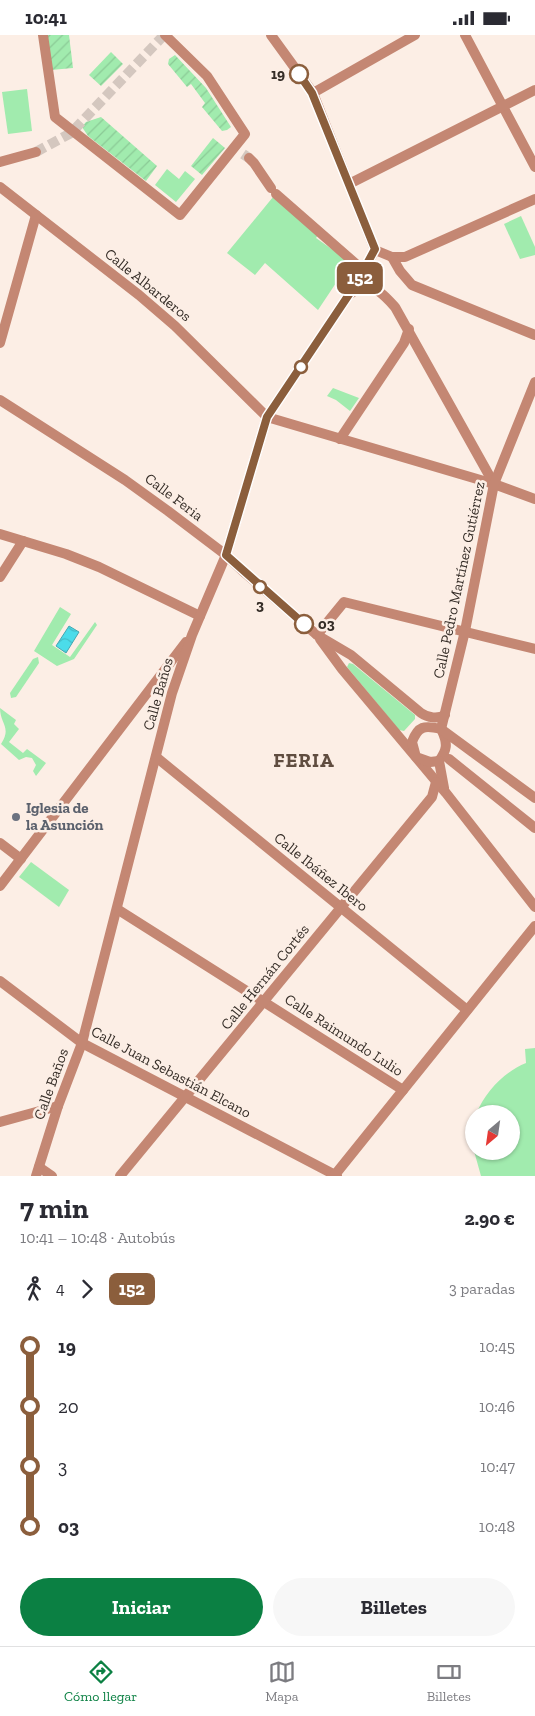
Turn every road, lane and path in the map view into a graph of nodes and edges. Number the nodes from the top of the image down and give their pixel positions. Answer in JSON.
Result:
{"nodes":[{"id":1,"x":43,"y":35,"type":"edge"},
{"id":2,"x":165,"y":35,"type":"edge"},
{"id":3,"x":271,"y":35,"type":"edge"},
{"id":4,"x":415,"y":35,"type":"edge"},
{"id":5,"x":465,"y":35,"type":"edge"},
{"id":6,"x":535,"y":90,"type":"edge"},
{"id":7,"x":312,"y":93,"type":"junction"},
{"id":8,"x":502,"y":106,"type":"junction"},
{"id":9,"x":36,"y":152,"type":"tunnel mouth"},
{"id":10,"x":242,"y":153,"type":"junction"},
{"id":11,"x":0,"y":162,"type":"edge"},
{"id":12,"x":535,"y":167,"type":"edge"},
{"id":13,"x":349,"y":184,"type":"junction"},
{"id":14,"x":0,"y":187,"type":"edge"},
{"id":15,"x":535,"y":199,"type":"edge"},
{"id":16,"x":36,"y":215,"type":"junction"},
{"id":17,"x":375,"y":249,"type":"junction"},
{"id":18,"x":392,"y":257,"type":"junction"},
{"id":19,"x":364,"y":271,"type":"junction"},
{"id":20,"x":350,"y":294,"type":"junction"},
{"id":21,"x":409,"y":329,"type":"junction"},
{"id":22,"x":535,"y":335,"type":"edge"},
{"id":23,"x":0,"y":343,"type":"edge"},
{"id":24,"x":535,"y":383,"type":"edge"},
{"id":25,"x":0,"y":400,"type":"edge"},
{"id":26,"x":267,"y":417,"type":"junction"},
{"id":27,"x":340,"y":439,"type":"junction"},
{"id":28,"x":494,"y":484,"type":"junction"},
{"id":29,"x":535,"y":499,"type":"edge"},
{"id":30,"x":0,"y":534,"type":"edge"},
{"id":31,"x":23,"y":541,"type":"junction"},
{"id":32,"x":226,"y":555,"type":"junction"},
{"id":33,"x":0,"y":577,"type":"edge"},
{"id":34,"x":200,"y":616,"type":"junction"},
{"id":35,"x":465,"y":631,"type":"junction"},
{"id":36,"x":192,"y":635,"type":"junction"},
{"id":37,"x":317,"y":635,"type":"junction"},
{"id":38,"x":535,"y":649,"type":"edge"},
{"id":39,"x":445,"y":715,"type":"junction"},
{"id":40,"x":440,"y":729,"type":"junction"},
{"id":41,"x":156,"y":757,"type":"junction"},
{"id":42,"x":416,"y":757,"type":"junction"},
{"id":43,"x":444,"y":760,"type":"junction"},
{"id":44,"x":436,"y":781,"type":"junction"},
{"id":45,"x":446,"y":793,"type":"junction"},
{"id":46,"x":535,"y":798,"type":"edge"},
{"id":47,"x":535,"y":828,"type":"edge"},
{"id":48,"x":0,"y":843,"type":"edge"},
{"id":49,"x":21,"y":859,"type":"junction"},
{"id":50,"x":0,"y":886,"type":"edge"},
{"id":51,"x":535,"y":907,"type":"edge"},
{"id":52,"x":341,"y":908,"type":"junction"},
{"id":53,"x":117,"y":909,"type":"junction"},
{"id":54,"x":535,"y":926,"type":"edge"},
{"id":55,"x":0,"y":981,"type":"edge"},
{"id":56,"x":264,"y":1001,"type":"junction"},
{"id":57,"x":467,"y":1010,"type":"junction"},
{"id":58,"x":82,"y":1043,"type":"junction"},
{"id":59,"x":403,"y":1090,"type":"junction"},
{"id":60,"x":186,"y":1098,"type":"junction"},
{"id":61,"x":58,"y":1106,"type":"junction"},
{"id":62,"x":0,"y":1122,"type":"edge"},
{"id":63,"x":37,"y":1171,"type":"edge"},
{"id":64,"x":52,"y":1176,"type":"edge"},
{"id":65,"x":120,"y":1176,"type":"edge"},
{"id":66,"x":335,"y":1176,"type":"edge"}],
"edges":[{"from":1,"to":10,"type":"street"},
{"from":2,"to":10,"type":"street"},
{"from":3,"to":7,"type":"street"},
{"from":4,"to":7,"type":"street"},
{"from":5,"to":8,"type":"street"},
{"from":6,"to":8,"type":"street"},
{"from":7,"to":13,"type":"street"},
{"from":8,"to":12,"type":"street"},
{"from":8,"to":13,"type":"street"},
{"from":9,"to":11,"type":"street"},
{"from":10,"to":19,"type":"street"},
{"from":13,"to":17,"type":"street"},
{"from":14,"to":16,"type":"street","name":"Calle Albarderos"},
{"from":15,"to":18,"type":"street"},
{"from":16,"to":23,"type":"street"},
{"from":16,"to":26,"type":"street","name":"Calle Albarderos"},
{"from":17,"to":18,"type":"street"},
{"from":17,"to":19,"type":"street","name":"Calle Baños"},
{"from":18,"to":22,"type":"street"},
{"from":19,"to":20,"type":"street","name":"Calle Baños"},
{"from":20,"to":21,"type":"street"},
{"from":20,"to":26,"type":"street","name":"Calle Baños"},
{"from":21,"to":27,"type":"street"},
{"from":21,"to":28,"type":"street"},
{"from":24,"to":28,"type":"street","name":"Calle Pedro Martínez Gutiérrez"},
{"from":25,"to":32,"type":"street","name":"Calle Feria"},
{"from":26,"to":27,"type":"street"},
{"from":26,"to":32,"type":"street","name":"Calle Baños"},
{"from":27,"to":28,"type":"street"},
{"from":28,"to":29,"type":"street"},
{"from":28,"to":35,"type":"street","name":"Calle Pedro Martínez Gutiérrez"},
{"from":30,"to":31,"type":"street"},
{"from":31,"to":33,"type":"street"},
{"from":31,"to":34,"type":"street"},
{"from":32,"to":34,"type":"street","name":"Calle Baños"},
{"from":32,"to":37,"type":"street","name":"Calle Feria"},
{"from":34,"to":36,"type":"street","name":"Calle Baños"},
{"from":35,"to":37,"type":"street"},
{"from":35,"to":38,"type":"street"},
{"from":35,"to":39,"type":"street","name":"Calle Pedro Martínez Gutiérrez"},
{"from":36,"to":41,"type":"street","name":"Calle Baños"},
{"from":36,"to":49,"type":"street"},
{"from":37,"to":39,"type":"street","name":"Calle Feria"},
{"from":37,"to":42,"type":"street","name":"Calle Feria"},
{"from":39,"to":40,"type":"street","name":"Calle Pedro Martínez Gutiérrez"},
{"from":40,"to":42,"type":"street"},
{"from":40,"to":43,"type":"street","name":"Calle Feria"},
{"from":40,"to":46,"type":"street"},
{"from":41,"to":52,"type":"street","name":"Calle Ibáñez Ibero"},
{"from":41,"to":53,"type":"street","name":"Calle Baños"},
{"from":42,"to":43,"type":"street"},
{"from":42,"to":44,"type":"street","name":"Calle Feria"},
{"from":43,"to":45,"type":"street","name":"Calle Feria"},
{"from":43,"to":47,"type":"street"},
{"from":44,"to":45,"type":"street","name":"Calle Feria"},
{"from":44,"to":52,"type":"street","name":"Calle Hernán Cortés"},
{"from":45,"to":51,"type":"street","name":"Calle Feria"},
{"from":48,"to":49,"type":"street"},
{"from":49,"to":50,"type":"street"},
{"from":52,"to":56,"type":"street","name":"Calle Hernán Cortés"},
{"from":52,"to":57,"type":"street","name":"Calle Ibáñez Ibero"},
{"from":53,"to":56,"type":"street","name":"Calle Raimundo Lulio"},
{"from":53,"to":58,"type":"street","name":"Calle Baños"},
{"from":54,"to":57,"type":"street"},
{"from":55,"to":58,"type":"street","name":"Calle Juan Sebastián Elcano"},
{"from":56,"to":59,"type":"street","name":"Calle Raimundo Lulio"},
{"from":56,"to":60,"type":"street","name":"Calle Hernán Cortés"},
{"from":57,"to":59,"type":"street"},
{"from":58,"to":60,"type":"street","name":"Calle Juan Sebastián Elcano"},
{"from":58,"to":61,"type":"street","name":"Calle Baños"},
{"from":59,"to":66,"type":"street"},
{"from":60,"to":65,"type":"street","name":"Calle Hernán Cortés"},
{"from":60,"to":66,"type":"street","name":"Calle Juan Sebastián Elcano"},
{"from":61,"to":62,"type":"street"},
{"from":61,"to":63,"type":"street","name":"Calle Baños"},
{"from":63,"to":64,"type":"street"}]}
